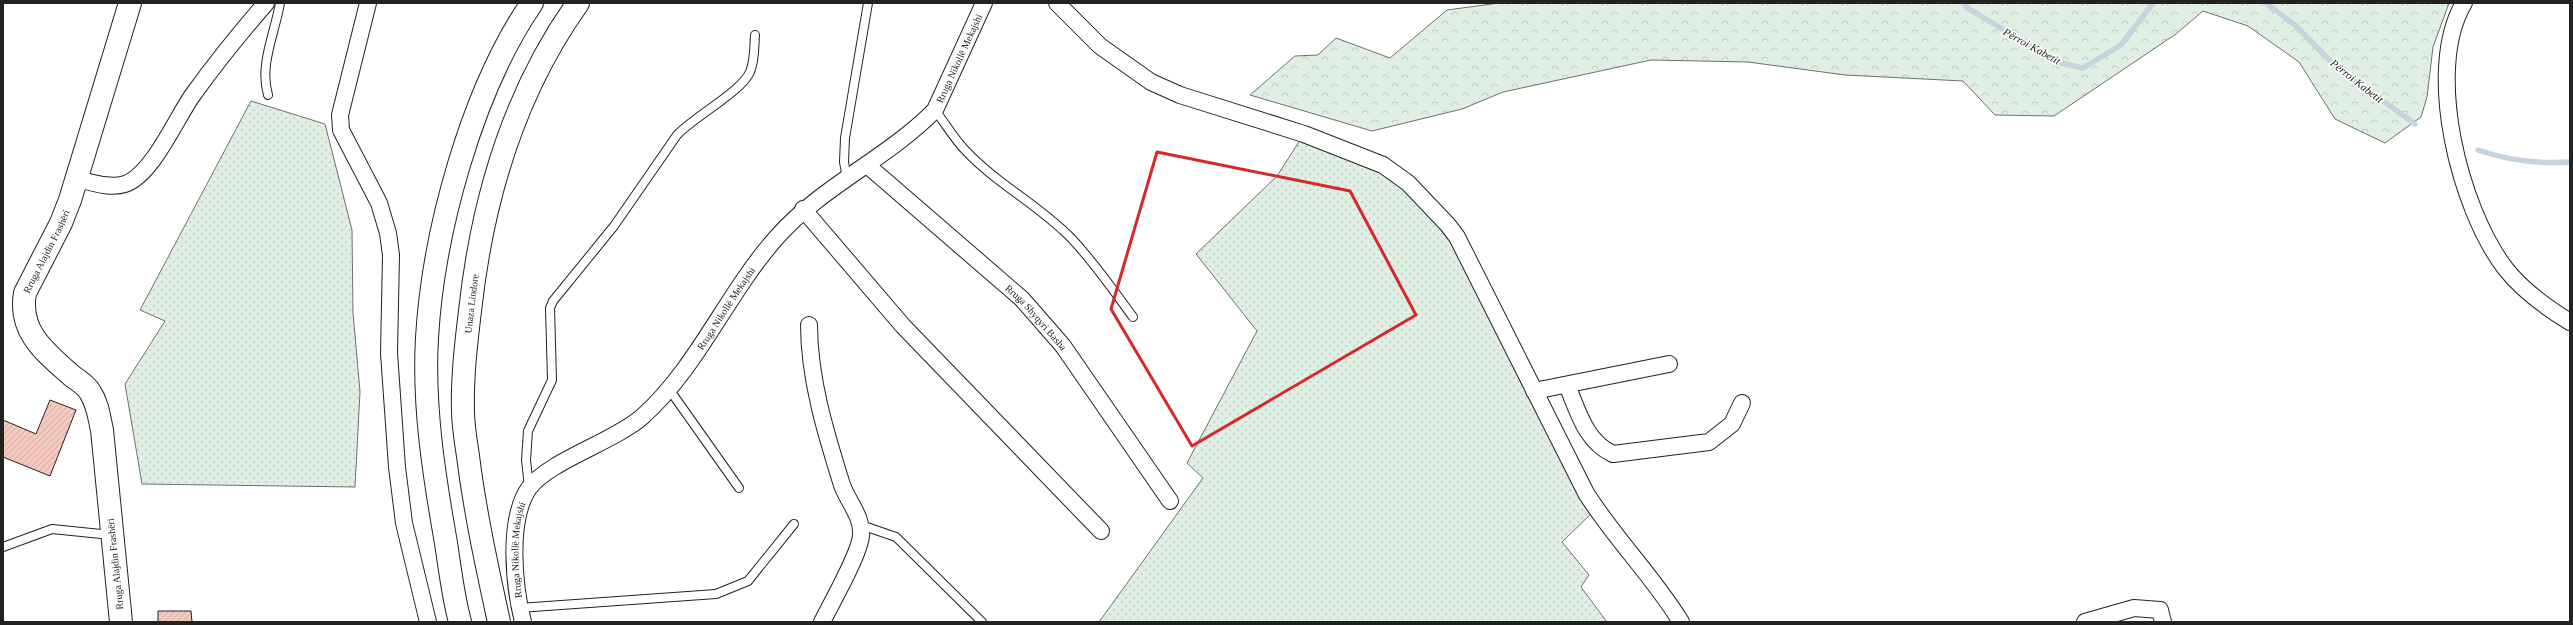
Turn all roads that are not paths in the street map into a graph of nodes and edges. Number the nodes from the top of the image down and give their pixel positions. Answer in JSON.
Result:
{"nodes":[{"id":1,"x":130,"y":3,"type":"edge"},
{"id":2,"x":266,"y":3,"type":"edge"},
{"id":3,"x":280,"y":3,"type":"edge"},
{"id":4,"x":368,"y":3,"type":"edge"},
{"id":5,"x":525,"y":3,"type":"edge"},
{"id":6,"x":532,"y":3,"type":"edge"},
{"id":7,"x":578,"y":3,"type":"edge"},
{"id":8,"x":868,"y":3,"type":"edge"},
{"id":9,"x":984,"y":3,"type":"edge"},
{"id":10,"x":1056,"y":3,"type":"edge"},
{"id":11,"x":2464,"y":3,"type":"edge"},
{"id":12,"x":756,"y":34,"type":"dead end"},
{"id":13,"x":268,"y":95,"type":"dead end"},
{"id":14,"x":936,"y":110,"type":"junction"},
{"id":15,"x":867,"y":165,"type":"junction"},
{"id":16,"x":77,"y":179,"type":"junction"},
{"id":17,"x":847,"y":179,"type":"junction"},
{"id":18,"x":803,"y":209,"type":"junction"},
{"id":19,"x":1133,"y":317,"type":"dead end"},
{"id":20,"x":2570,"y":322,"type":"edge"},
{"id":21,"x":809,"y":325,"type":"dead end"},
{"id":22,"x":427,"y":338,"type":"junction"},
{"id":23,"x":1669,"y":364,"type":"dead end"},
{"id":24,"x":1567,"y":384,"type":"junction"},
{"id":25,"x":669,"y":389,"type":"junction"},
{"id":26,"x":1534,"y":391,"type":"junction"},
{"id":27,"x":1742,"y":403,"type":"dead end"},
{"id":28,"x":530,"y":488,"type":"junction"},
{"id":29,"x":739,"y":488,"type":"dead end"},
{"id":30,"x":1170,"y":501,"type":"dead end"},
{"id":31,"x":794,"y":524,"type":"dead end"},
{"id":32,"x":861,"y":526,"type":"junction"},
{"id":33,"x":1101,"y":531,"type":"dead end"},
{"id":34,"x":112,"y":535,"type":"junction"},
{"id":35,"x":3,"y":547,"type":"edge"},
{"id":36,"x":521,"y":615,"type":"edge"},
{"id":37,"x":121,"y":622,"type":"edge"},
{"id":38,"x":428,"y":622,"type":"edge"},
{"id":39,"x":460,"y":622,"type":"edge"},
{"id":40,"x":500,"y":622,"type":"edge"},
{"id":41,"x":822,"y":622,"type":"edge"},
{"id":42,"x":982,"y":622,"type":"edge"},
{"id":43,"x":1681,"y":622,"type":"edge"},
{"id":44,"x":2085,"y":622,"type":"edge"},
{"id":45,"x":2163,"y":622,"type":"edge"}],
"edges":[{"from":1,"to":16,"type":"main road","name":"Rruga Alajdin Frashëri"},
{"from":2,"to":16,"type":"street"},
{"from":3,"to":13,"type":"lane"},
{"from":4,"to":38,"type":"street"},
{"from":5,"to":22,"type":"main road"},
{"from":6,"to":22,"type":"main road"},
{"from":7,"to":40,"type":"main road","name":"Unaza Lindore"},
{"from":8,"to":17,"type":"lane"},
{"from":9,"to":14,"type":"street","name":"Rruga Nikollë Mekajshi"},
{"from":10,"to":26,"type":"street"},
{"from":11,"to":20,"type":"street"},
{"from":12,"to":28,"type":"lane"},
{"from":14,"to":15,"type":"street","name":"Rruga Nikollë Mekajshi"},
{"from":14,"to":19,"type":"lane"},
{"from":15,"to":17,"type":"street","name":"Rruga Nikollë Mekajshi"},
{"from":15,"to":30,"type":"street","name":"Rruga Shyqyri Basha"},
{"from":16,"to":34,"type":"main road","name":"Rruga Alajdin Frashëri"},
{"from":17,"to":18,"type":"street","name":"Rruga Nikollë Mekajshi"},
{"from":18,"to":25,"type":"street","name":"Rruga Nikollë Mekajshi"},
{"from":18,"to":33,"type":"street"},
{"from":21,"to":32,"type":"street"},
{"from":22,"to":39,"type":"main road"},
{"from":23,"to":24,"type":"street"},
{"from":24,"to":26,"type":"street"},
{"from":24,"to":27,"type":"street"},
{"from":25,"to":28,"type":"street","name":"Rruga Nikollë Mekajshi"},
{"from":25,"to":29,"type":"lane"},
{"from":26,"to":43,"type":"street"},
{"from":28,"to":36,"type":"street","name":"Rruga Nikollë Mekajshi"},
{"from":31,"to":36,"type":"lane"},
{"from":32,"to":41,"type":"street"},
{"from":32,"to":42,"type":"lane"},
{"from":34,"to":35,"type":"lane"},
{"from":34,"to":37,"type":"main road","name":"Rruga Alajdin Frashëri"},
{"from":44,"to":45,"type":"street"}]}
